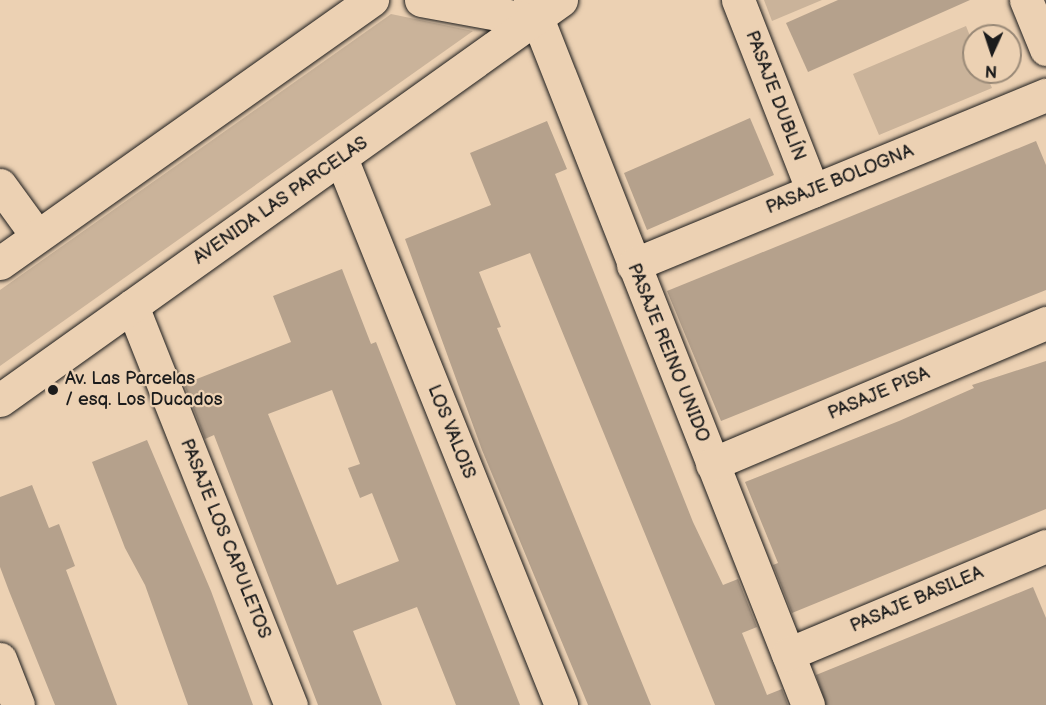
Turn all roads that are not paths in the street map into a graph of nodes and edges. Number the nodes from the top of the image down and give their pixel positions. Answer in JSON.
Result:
{"nodes":[{"id":1,"x":372,"y":0,"type":"edge"},
{"id":2,"x":421,"y":0,"type":"edge"},
{"id":3,"x":561,"y":0,"type":"edge"},
{"id":4,"x":738,"y":0,"type":"edge"},
{"id":5,"x":1026,"y":0,"type":"edge"},
{"id":6,"x":533,"y":10,"type":"edge"},
{"id":7,"x":1046,"y":49,"type":"edge"},
{"id":8,"x":1046,"y":95,"type":"edge"},
{"id":9,"x":342,"y":158,"type":"junction"},
{"id":10,"x":0,"y":185,"type":"edge"},
{"id":11,"x":813,"y":191,"type":"junction"},
{"id":12,"x":37,"y":237,"type":"junction"},
{"id":13,"x":0,"y":263,"type":"edge"},
{"id":14,"x":633,"y":265,"type":"junction"},
{"id":15,"x":132,"y":306,"type":"junction"},
{"id":16,"x":1046,"y":323,"type":"edge"},
{"id":17,"x":0,"y":400,"type":"edge"},
{"id":18,"x":712,"y":464,"type":"junction"},
{"id":19,"x":1046,"y":546,"type":"edge"},
{"id":20,"x":788,"y":654,"type":"junction"},
{"id":21,"x":0,"y":659,"type":"edge"},
{"id":22,"x":18,"y":705,"type":"edge"},
{"id":23,"x":291,"y":705,"type":"edge"},
{"id":24,"x":561,"y":705,"type":"edge"},
{"id":25,"x":808,"y":705,"type":"edge"}],
"edges":[{"from":1,"to":12,"type":"street"},
{"from":2,"to":6,"type":"street"},
{"from":3,"to":6,"type":"street","name":"AVENIDA LAS PARCELAS"},
{"from":4,"to":11,"type":"street","name":"PASAJE DUBLÍN"},
{"from":5,"to":7,"type":"street"},
{"from":6,"to":9,"type":"street","name":"AVENIDA LAS PARCELAS"},
{"from":6,"to":14,"type":"street","name":"PASAJE REINO UNIDO"},
{"from":8,"to":11,"type":"street","name":"PASAJE BOLOGNA"},
{"from":9,"to":15,"type":"street","name":"AVENIDA LAS PARCELAS"},
{"from":9,"to":24,"type":"street","name":"LOS VALOIS"},
{"from":10,"to":12,"type":"street"},
{"from":11,"to":14,"type":"street","name":"PASAJE BOLOGNA"},
{"from":12,"to":13,"type":"street"},
{"from":14,"to":18,"type":"street","name":"PASAJE REINO UNIDO"},
{"from":15,"to":17,"type":"street","name":"AVENIDA LAS PARCELAS"},
{"from":15,"to":23,"type":"street","name":"PASAJE LOS CAPULETOS"},
{"from":16,"to":18,"type":"street","name":"PASAJE PISA"},
{"from":18,"to":20,"type":"street","name":"PASAJE REINO UNIDO"},
{"from":19,"to":20,"type":"street","name":"PASAJE BASILEA"},
{"from":20,"to":25,"type":"street","name":"PASAJE REINO UNIDO"},
{"from":21,"to":22,"type":"street"}]}
